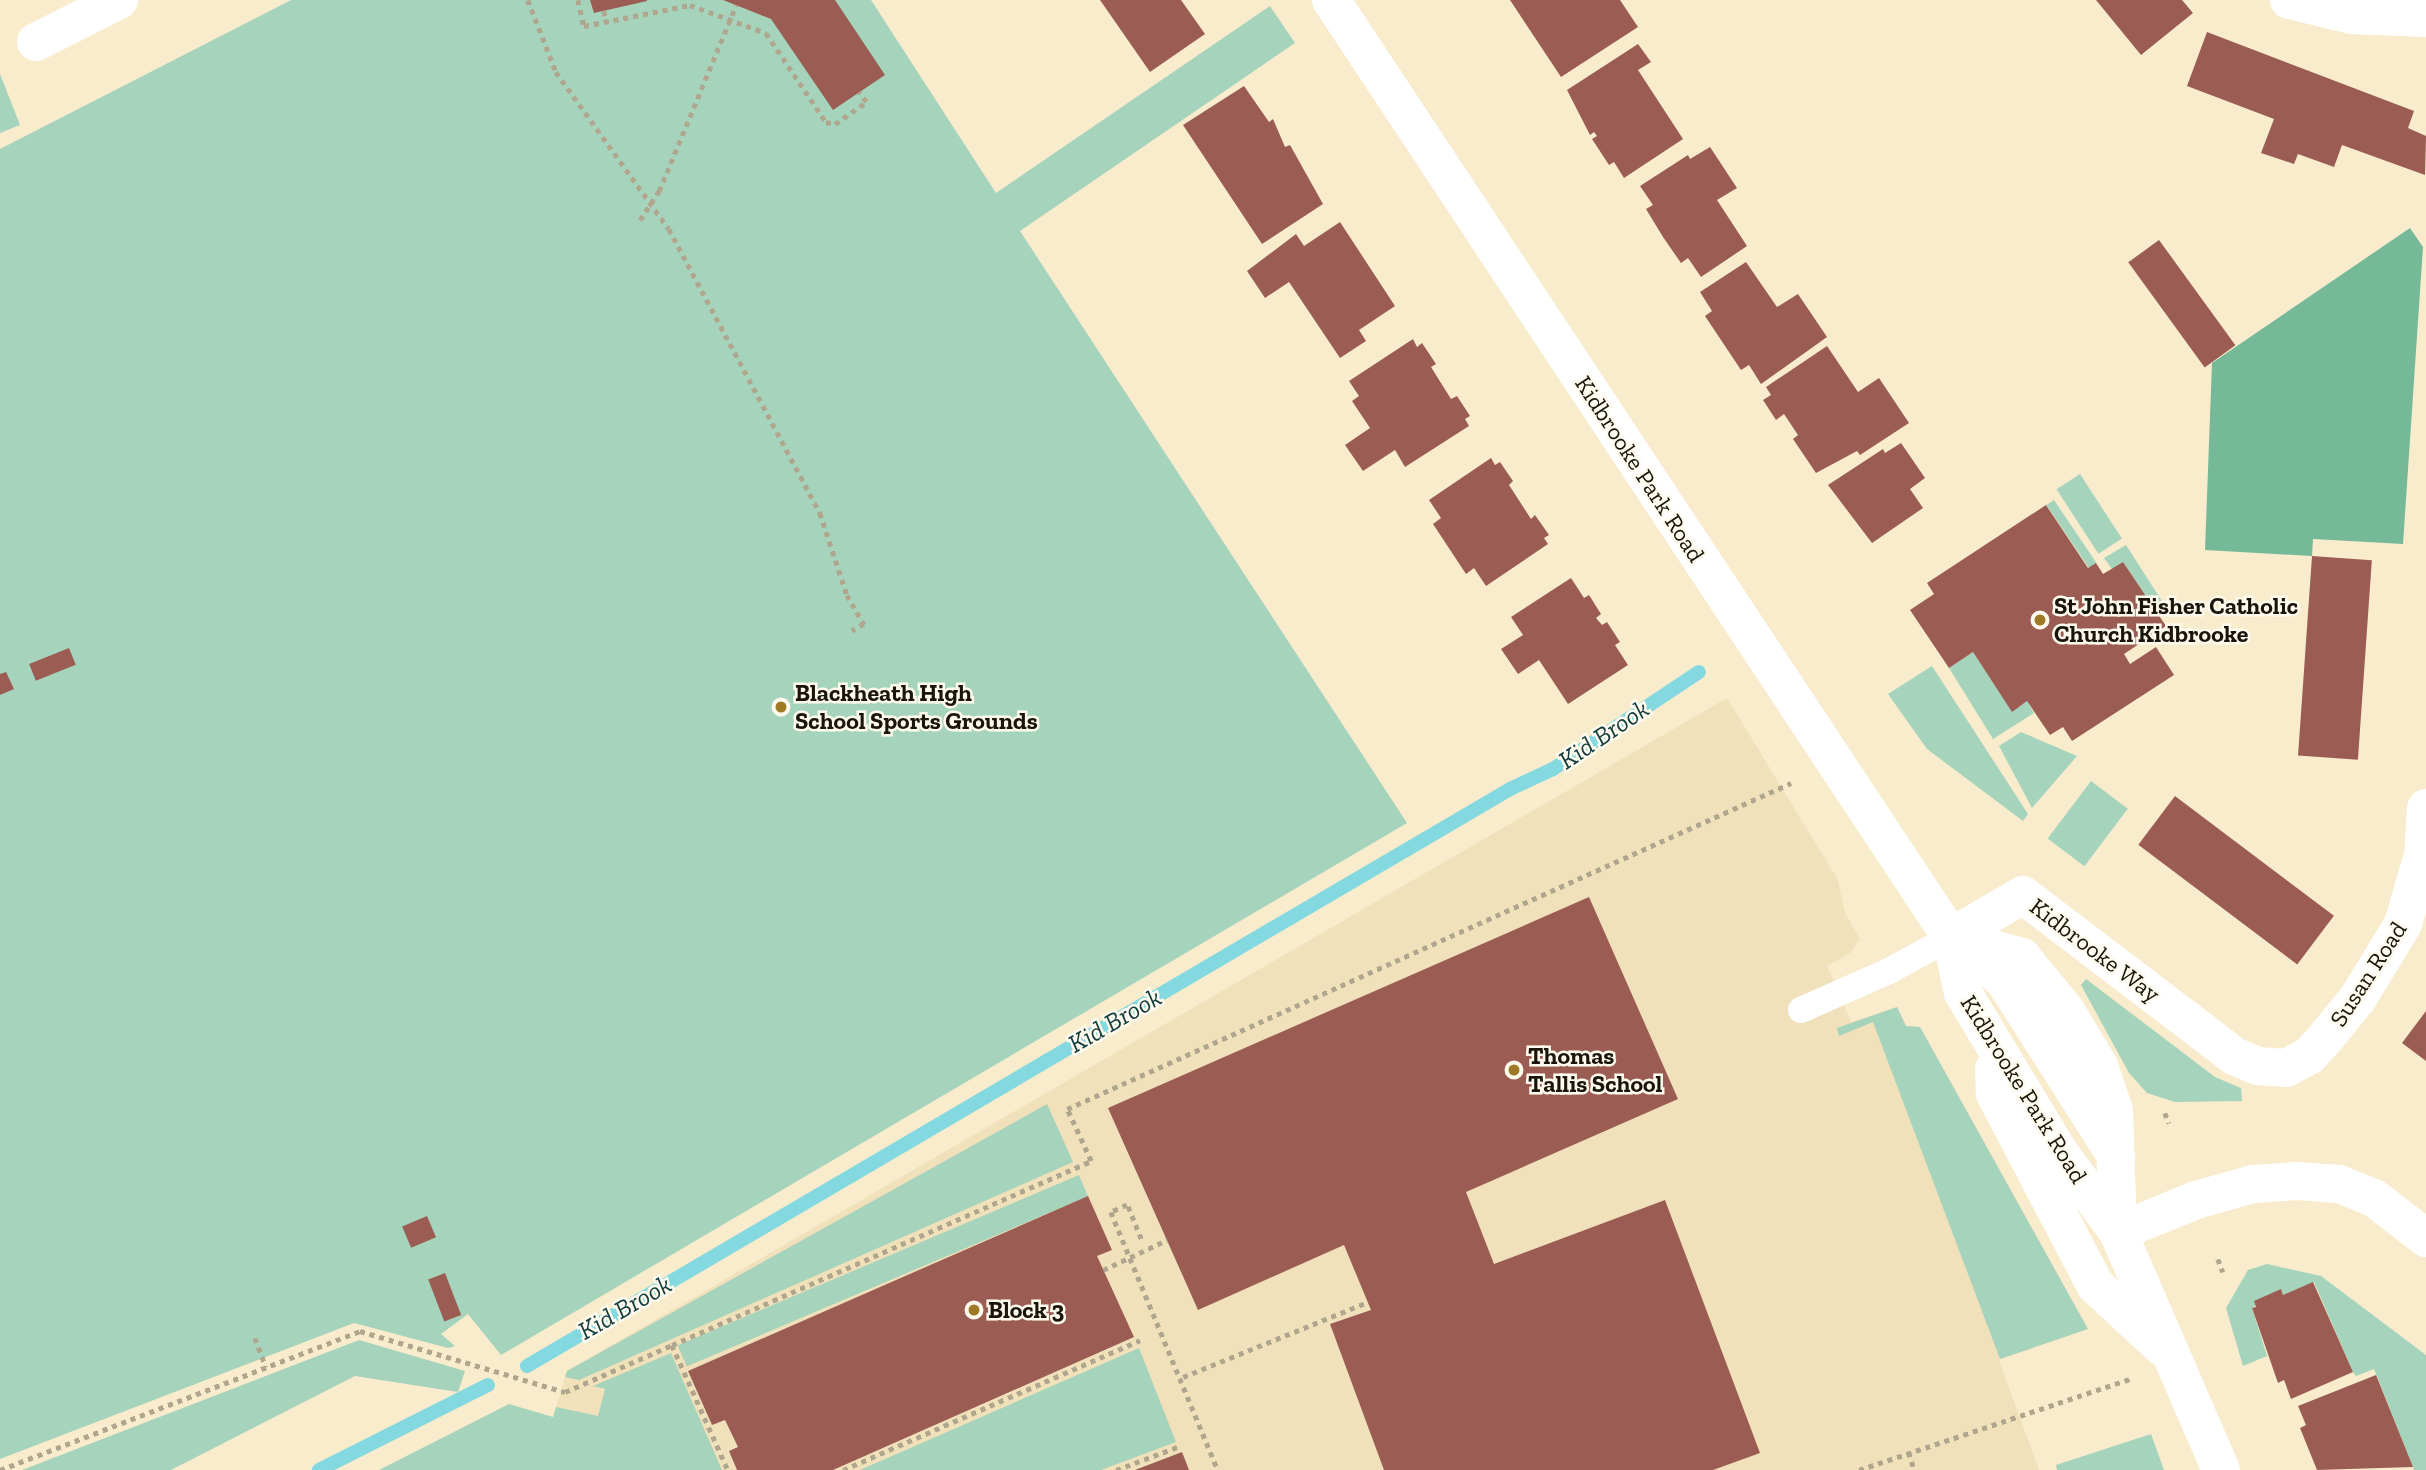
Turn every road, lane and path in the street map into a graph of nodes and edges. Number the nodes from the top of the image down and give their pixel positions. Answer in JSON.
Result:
{"nodes":[{"id":1,"x":119,"y":0,"type":"edge"},
{"id":2,"x":528,"y":0,"type":"edge"},
{"id":3,"x":578,"y":0,"type":"edge"},
{"id":4,"x":1331,"y":0,"type":"edge"},
{"id":5,"x":2289,"y":0,"type":"edge"},
{"id":6,"x":736,"y":5,"type":"dead end"},
{"id":7,"x":604,"y":11,"type":"dead end"},
{"id":8,"x":2426,"y":18,"type":"edge"},
{"id":9,"x":730,"y":20,"type":"junction"},
{"id":10,"x":607,"y":22,"type":"junction"},
{"id":11,"x":36,"y":42,"type":"dead end"},
{"id":12,"x":859,"y":92,"type":"dead end"},
{"id":13,"x":650,"y":207,"type":"junction"},
{"id":14,"x":640,"y":219,"type":"dead end"},
{"id":15,"x":852,"y":631,"type":"dead end"},
{"id":16,"x":1791,"y":783,"type":"dead end"},
{"id":17,"x":2426,"y":808,"type":"edge"},
{"id":18,"x":1951,"y":937,"type":"junction"},
{"id":19,"x":1801,"y":1010,"type":"dead end"},
{"id":20,"x":1992,"y":1039,"type":"junction"},
{"id":21,"x":2234,"y":1056,"type":"joint"},
{"id":22,"x":2165,"y":1113,"type":"dead end"},
{"id":23,"x":2169,"y":1123,"type":"dead end"},
{"id":24,"x":2118,"y":1232,"type":"junction"},
{"id":25,"x":2426,"y":1238,"type":"edge"},
{"id":26,"x":1141,"y":1239,"type":"dead end"},
{"id":27,"x":1167,"y":1240,"type":"dead end"},
{"id":28,"x":1130,"y":1258,"type":"junction"},
{"id":29,"x":2218,"y":1259,"type":"dead end"},
{"id":30,"x":1103,"y":1269,"type":"dead end"},
{"id":31,"x":2223,"y":1272,"type":"dead end"},
{"id":32,"x":1368,"y":1302,"type":"dead end"},
{"id":33,"x":255,"y":1338,"type":"dead end"},
{"id":34,"x":1140,"y":1340,"type":"dead end"},
{"id":35,"x":672,"y":1345,"type":"junction"},
{"id":36,"x":2175,"y":1360,"type":"junction"},
{"id":37,"x":266,"y":1367,"type":"junction"},
{"id":38,"x":1183,"y":1377,"type":"junction"},
{"id":39,"x":2130,"y":1379,"type":"dead end"},
{"id":40,"x":1180,"y":1446,"type":"dead end"},
{"id":41,"x":1909,"y":1452,"type":"junction"},
{"id":42,"x":0,"y":1470,"type":"edge"},
{"id":43,"x":728,"y":1470,"type":"edge"},
{"id":44,"x":843,"y":1470,"type":"edge"},
{"id":45,"x":1116,"y":1470,"type":"edge"},
{"id":46,"x":1218,"y":1470,"type":"edge"},
{"id":47,"x":1859,"y":1470,"type":"edge"},
{"id":48,"x":1914,"y":1470,"type":"edge"},
{"id":49,"x":2221,"y":1470,"type":"edge"}],
"edges":[{"from":1,"to":11,"type":"main road"},
{"from":2,"to":13,"type":"path"},
{"from":3,"to":10,"type":"path"},
{"from":4,"to":18,"type":"main road","name":"Kidbrooke Park Road"},
{"from":5,"to":8,"type":"main road"},
{"from":6,"to":9,"type":"path"},
{"from":7,"to":10,"type":"path"},
{"from":9,"to":10,"type":"path"},
{"from":9,"to":12,"type":"path"},
{"from":9,"to":13,"type":"path"},
{"from":13,"to":14,"type":"path"},
{"from":13,"to":15,"type":"path"},
{"from":16,"to":35,"type":"path"},
{"from":17,"to":21,"type":"main road","name":"Susan Road"},
{"from":18,"to":19,"type":"lane"},
{"from":18,"to":20,"type":"main road","name":"Kidbrooke Park Road"},
{"from":18,"to":21,"type":"main road","name":"Kidbrooke Way"},
{"from":18,"to":24,"type":"main road","name":"Kidbrooke Park Road"},
{"from":20,"to":24,"type":"main road","name":"Kidbrooke Park Road"},
{"from":20,"to":36,"type":"main road"},
{"from":22,"to":23,"type":"path"},
{"from":24,"to":25,"type":"main road"},
{"from":24,"to":36,"type":"main road","name":"Kidbrooke Park Road"},
{"from":26,"to":28,"type":"path"},
{"from":27,"to":28,"type":"path"},
{"from":28,"to":30,"type":"path"},
{"from":28,"to":38,"type":"path"},
{"from":29,"to":31,"type":"path"},
{"from":32,"to":38,"type":"path"},
{"from":33,"to":37,"type":"path"},
{"from":34,"to":44,"type":"path"},
{"from":35,"to":37,"type":"path"},
{"from":35,"to":43,"type":"path"},
{"from":36,"to":49,"type":"main road","name":"Kidbrooke Park Road"},
{"from":37,"to":42,"type":"path"},
{"from":38,"to":46,"type":"path"},
{"from":39,"to":41,"type":"path"},
{"from":40,"to":45,"type":"path"},
{"from":41,"to":47,"type":"path"},
{"from":41,"to":48,"type":"path"}]}
